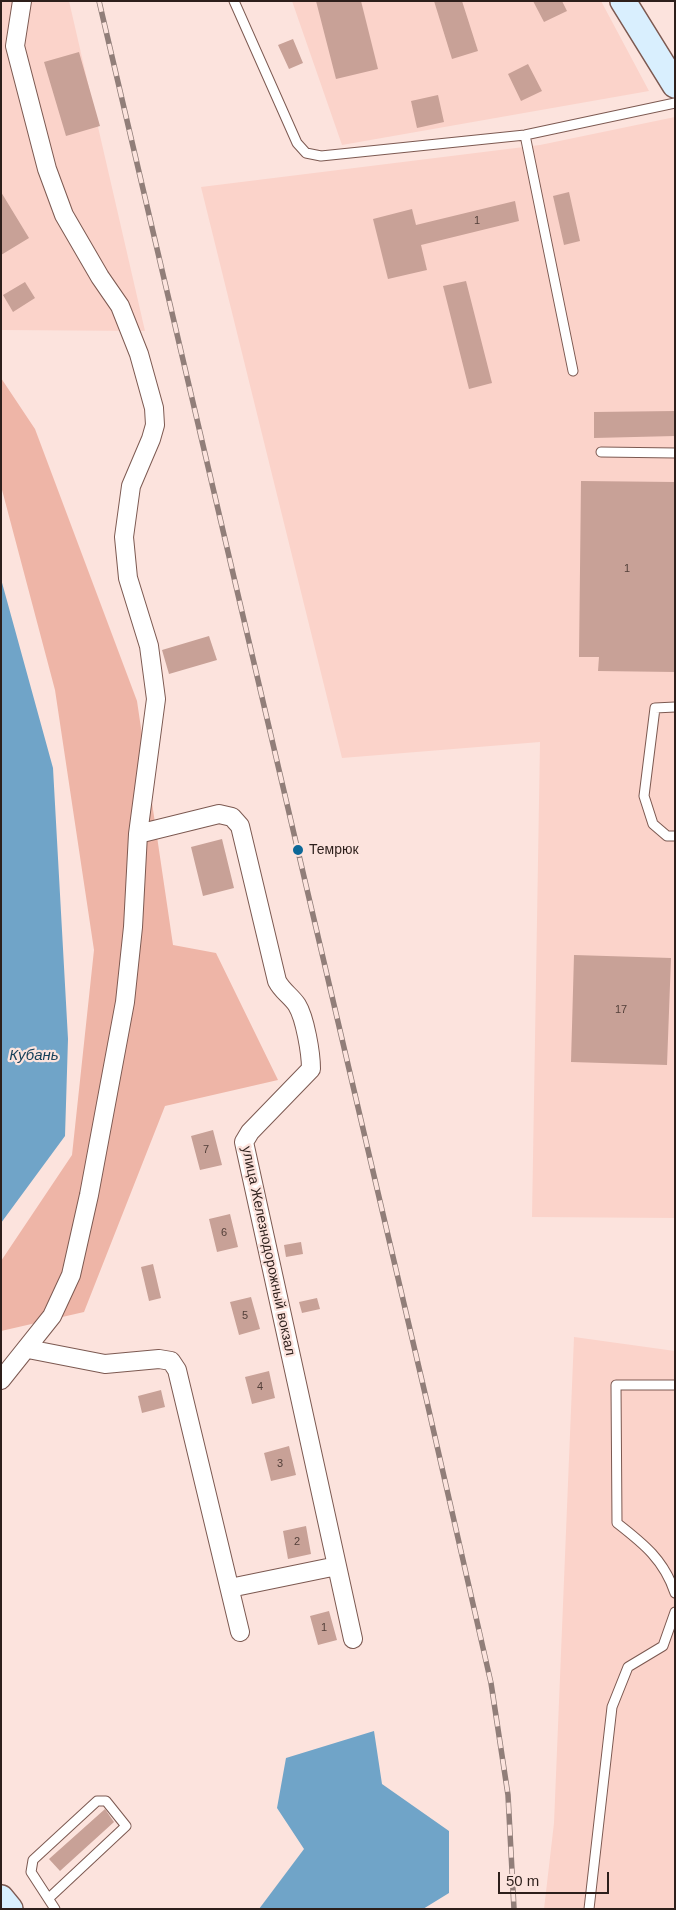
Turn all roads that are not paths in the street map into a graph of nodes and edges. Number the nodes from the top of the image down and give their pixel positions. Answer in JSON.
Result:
{"nodes":[{"id":1,"x":22,"y":1,"type":"edge"},
{"id":2,"x":234,"y":1,"type":"edge"},
{"id":3,"x":623,"y":1,"type":"edge"},
{"id":4,"x":675,"y":85,"type":"edge"},
{"id":5,"x":675,"y":103,"type":"edge"},
{"id":6,"x":525,"y":135,"type":"junction"},
{"id":7,"x":573,"y":371,"type":"dead end"},
{"id":8,"x":600,"y":452,"type":"dead end"},
{"id":9,"x":675,"y":453,"type":"edge"},
{"id":10,"x":675,"y":708,"type":"edge"},
{"id":11,"x":138,"y":834,"type":"junction"},
{"id":12,"x":675,"y":836,"type":"edge"},
{"id":13,"x":28,"y":1349,"type":"junction"},
{"id":14,"x":1,"y":1380,"type":"edge"},
{"id":15,"x":675,"y":1385,"type":"edge"},
{"id":16,"x":337,"y":1566,"type":"junction"},
{"id":17,"x":230,"y":1588,"type":"junction"},
{"id":18,"x":675,"y":1593,"type":"edge"},
{"id":19,"x":675,"y":1612,"type":"edge"},
{"id":20,"x":240,"y":1632,"type":"dead end"},
{"id":21,"x":353,"y":1639,"type":"dead end"},
{"id":22,"x":1,"y":1898,"type":"edge"},
{"id":23,"x":49,"y":1898,"type":"junction"},
{"id":24,"x":10,"y":1909,"type":"edge"},
{"id":25,"x":55,"y":1909,"type":"edge"},
{"id":26,"x":589,"y":1909,"type":"edge"}],
"edges":[{"from":1,"to":11,"type":"street"},
{"from":2,"to":6,"type":"lane"},
{"from":3,"to":4,"type":"street"},
{"from":5,"to":6,"type":"lane"},
{"from":6,"to":7,"type":"lane"},
{"from":8,"to":9,"type":"lane"},
{"from":10,"to":12,"type":"lane"},
{"from":11,"to":13,"type":"street"},
{"from":11,"to":16,"type":"street","name":"улица Железнодорожный вокзал"},
{"from":13,"to":14,"type":"street"},
{"from":13,"to":17,"type":"street"},
{"from":15,"to":18,"type":"lane"},
{"from":16,"to":17,"type":"street"},
{"from":16,"to":21,"type":"street","name":"улица Железнодорожный вокзал"},
{"from":17,"to":20,"type":"street"},
{"from":19,"to":26,"type":"lane"},
{"from":22,"to":24,"type":"street"},
{"from":23,"to":23,"type":"lane"},
{"from":23,"to":25,"type":"lane"}]}
